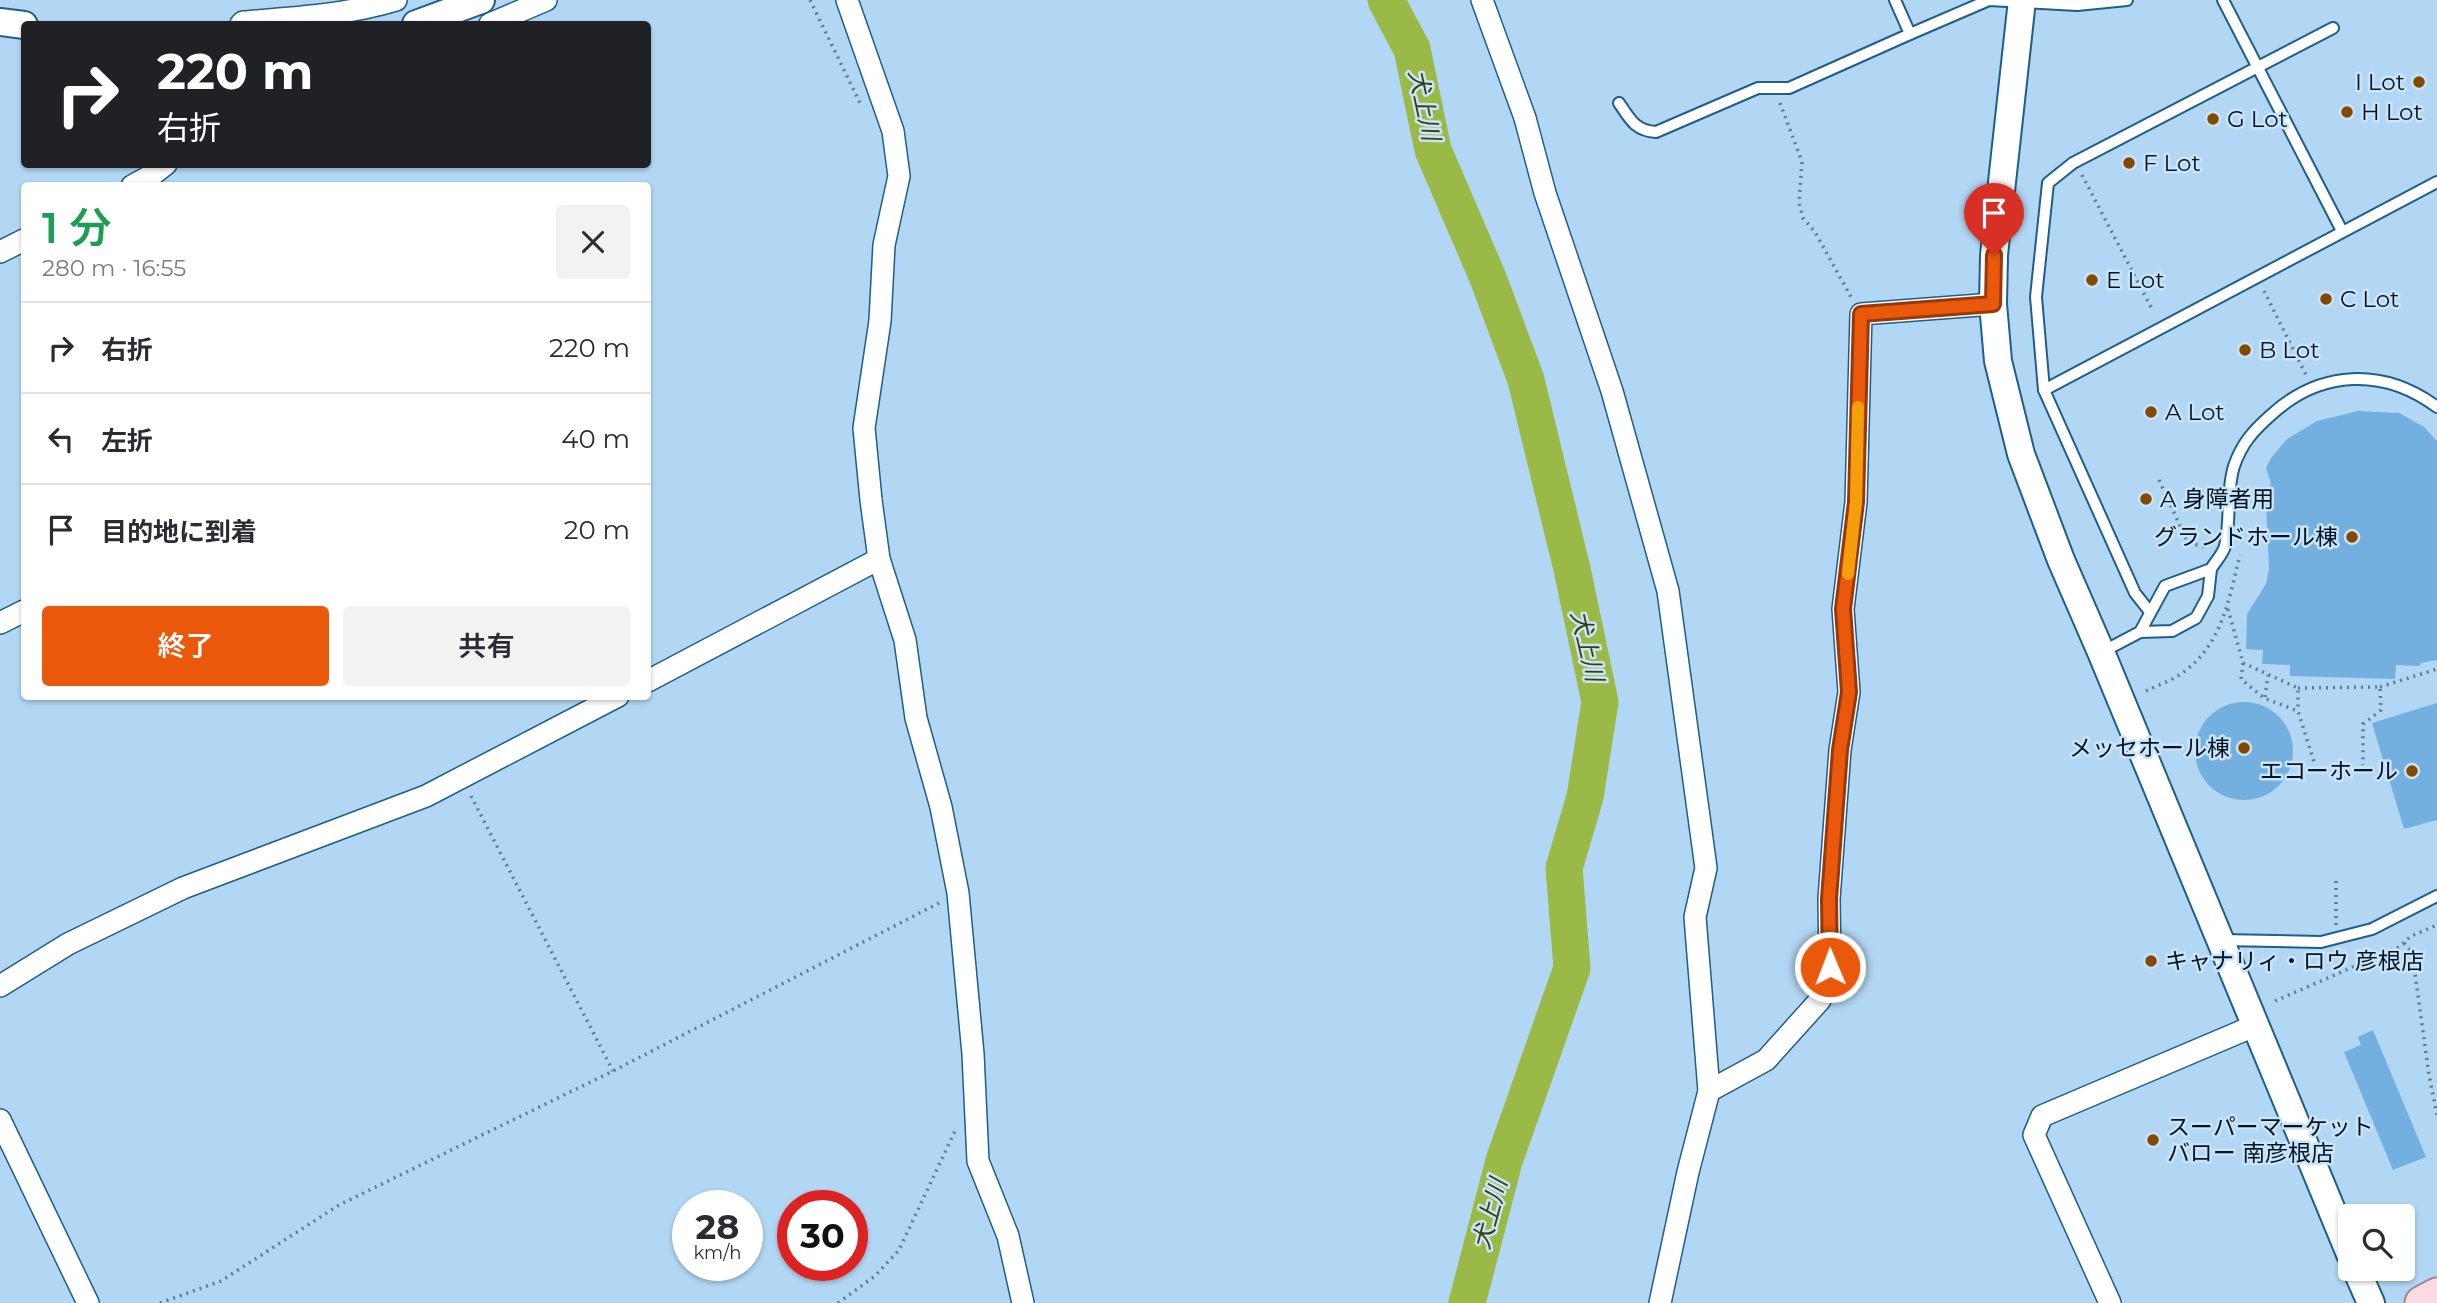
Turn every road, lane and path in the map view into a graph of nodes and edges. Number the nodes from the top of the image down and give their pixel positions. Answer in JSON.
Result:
{"nodes":[{"id":1,"x":396,"y":0,"type":"edge"},
{"id":2,"x":481,"y":0,"type":"edge"},
{"id":3,"x":547,"y":0,"type":"edge"},
{"id":4,"x":810,"y":0,"type":"edge"},
{"id":5,"x":847,"y":0,"type":"edge"},
{"id":6,"x":1482,"y":0,"type":"edge"},
{"id":7,"x":1895,"y":0,"type":"edge"},
{"id":8,"x":2127,"y":0,"type":"edge"},
{"id":9,"x":2222,"y":0,"type":"edge"},
{"id":10,"x":2022,"y":2,"type":"edge"},
{"id":11,"x":254,"y":21,"type":"edge"},
{"id":12,"x":424,"y":21,"type":"edge"},
{"id":13,"x":497,"y":21,"type":"edge"},
{"id":14,"x":0,"y":22,"type":"edge"},
{"id":15,"x":21,"y":25,"type":"edge"},
{"id":16,"x":2333,"y":28,"type":"dead end"},
{"id":17,"x":1910,"y":34,"type":"junction"},
{"id":18,"x":2258,"y":68,"type":"junction"},
{"id":19,"x":1775,"y":88,"type":"junction"},
{"id":20,"x":1619,"y":103,"type":"dead end"},
{"id":21,"x":861,"y":106,"type":"dead end"},
{"id":22,"x":161,"y":168,"type":"edge"},
{"id":23,"x":2082,"y":175,"type":"dead end"},
{"id":24,"x":139,"y":182,"type":"edge"},
{"id":25,"x":2437,"y":182,"type":"edge"},
{"id":26,"x":2342,"y":231,"type":"junction"},
{"id":27,"x":21,"y":242,"type":"edge"},
{"id":28,"x":0,"y":252,"type":"edge"},
{"id":29,"x":2257,"y":277,"type":"junction"},
{"id":30,"x":1993,"y":304,"type":"junction"},
{"id":31,"x":2153,"y":311,"type":"dead end"},
{"id":32,"x":1861,"y":314,"type":"junction"},
{"id":33,"x":2313,"y":387,"type":"junction"},
{"id":34,"x":2043,"y":390,"type":"junction"},
{"id":35,"x":2437,"y":407,"type":"edge"},
{"id":36,"x":2159,"y":480,"type":"dead end"},
{"id":37,"x":2241,"y":549,"type":"dead end"},
{"id":38,"x":2220,"y":556,"type":"junction"},
{"id":39,"x":879,"y":559,"type":"junction"},
{"id":40,"x":2237,"y":567,"type":"junction"},
{"id":41,"x":2211,"y":569,"type":"junction"},
{"id":42,"x":2228,"y":609,"type":"junction"},
{"id":43,"x":21,"y":612,"type":"edge"},
{"id":44,"x":2150,"y":612,"type":"junction"},
{"id":45,"x":0,"y":623,"type":"edge"},
{"id":46,"x":2140,"y":632,"type":"junction"},
{"id":47,"x":2101,"y":652,"type":"junction"},
{"id":48,"x":2243,"y":663,"type":"junction"},
{"id":49,"x":2437,"y":669,"type":"edge"},
{"id":50,"x":2268,"y":675,"type":"junction"},
{"id":51,"x":651,"y":679,"type":"edge"},
{"id":52,"x":2380,"y":687,"type":"junction"},
{"id":53,"x":2298,"y":688,"type":"junction"},
{"id":54,"x":2146,"y":691,"type":"dead end"},
{"id":55,"x":2264,"y":698,"type":"junction"},
{"id":56,"x":610,"y":700,"type":"edge"},
{"id":57,"x":2298,"y":711,"type":"junction"},
{"id":58,"x":2314,"y":762,"type":"dead end"},
{"id":59,"x":2363,"y":765,"type":"dead end"},
{"id":60,"x":462,"y":779,"type":"junction"},
{"id":61,"x":2336,"y":881,"type":"dead end"},
{"id":62,"x":958,"y":893,"type":"junction"},
{"id":63,"x":2437,"y":896,"type":"edge"},
{"id":64,"x":2437,"y":925,"type":"edge"},
{"id":65,"x":2336,"y":938,"type":"junction"},
{"id":66,"x":2220,"y":940,"type":"junction"},
{"id":67,"x":2404,"y":943,"type":"junction"},
{"id":68,"x":0,"y":986,"type":"edge"},
{"id":69,"x":2275,"y":1001,"type":"dead end"},
{"id":70,"x":2254,"y":1026,"type":"junction"},
{"id":71,"x":613,"y":1071,"type":"junction"},
{"id":72,"x":1709,"y":1091,"type":"junction"},
{"id":73,"x":2437,"y":1115,"type":"edge"},
{"id":74,"x":0,"y":1120,"type":"edge"},
{"id":75,"x":956,"y":1128,"type":"dead end"},
{"id":76,"x":2338,"y":1226,"type":"edge"},
{"id":77,"x":2361,"y":1281,"type":"edge"},
{"id":78,"x":2437,"y":1296,"type":"edge"},
{"id":79,"x":88,"y":1303,"type":"edge"},
{"id":80,"x":160,"y":1303,"type":"edge"},
{"id":81,"x":838,"y":1303,"type":"edge"},
{"id":82,"x":1023,"y":1303,"type":"edge"},
{"id":83,"x":1660,"y":1303,"type":"edge"},
{"id":84,"x":2110,"y":1303,"type":"edge"},
{"id":85,"x":2371,"y":1303,"type":"edge"},
{"id":86,"x":2422,"y":1303,"type":"edge"}],
"edges":[{"from":1,"to":11,"type":"street"},
{"from":2,"to":12,"type":"street"},
{"from":3,"to":13,"type":"street"},
{"from":4,"to":21,"type":"path"},
{"from":5,"to":39,"type":"street"},
{"from":6,"to":72,"type":"street"},
{"from":7,"to":17,"type":"lane"},
{"from":8,"to":10,"type":"lane"},
{"from":9,"to":18,"type":"lane"},
{"from":10,"to":17,"type":"lane"},
{"from":10,"to":30,"type":"street"},
{"from":14,"to":15,"type":"street"},
{"from":16,"to":18,"type":"lane"},
{"from":17,"to":19,"type":"lane"},
{"from":18,"to":26,"type":"lane"},
{"from":18,"to":34,"type":"lane"},
{"from":19,"to":20,"type":"lane"},
{"from":19,"to":32,"type":"path"},
{"from":22,"to":24,"type":"street"},
{"from":23,"to":31,"type":"path"},
{"from":25,"to":26,"type":"lane"},
{"from":26,"to":29,"type":"lane"},
{"from":27,"to":28,"type":"street"},
{"from":29,"to":33,"type":"path"},
{"from":29,"to":34,"type":"lane"},
{"from":30,"to":32,"type":"street"},
{"from":30,"to":47,"type":"street"},
{"from":32,"to":72,"type":"street"},
{"from":33,"to":35,"type":"lane"},
{"from":33,"to":38,"type":"lane"},
{"from":34,"to":44,"type":"lane"},
{"from":36,"to":38,"type":"path"},
{"from":37,"to":40,"type":"path"},
{"from":38,"to":40,"type":"path"},
{"from":38,"to":41,"type":"lane"},
{"from":39,"to":51,"type":"street"},
{"from":39,"to":62,"type":"street"},
{"from":40,"to":42,"type":"path"},
{"from":41,"to":44,"type":"lane"},
{"from":41,"to":46,"type":"lane"},
{"from":42,"to":48,"type":"path"},
{"from":42,"to":54,"type":"path"},
{"from":43,"to":45,"type":"street"},
{"from":44,"to":46,"type":"lane"},
{"from":46,"to":47,"type":"lane"},
{"from":47,"to":66,"type":"street"},
{"from":48,"to":50,"type":"path"},
{"from":48,"to":55,"type":"path"},
{"from":49,"to":52,"type":"path"},
{"from":50,"to":53,"type":"path"},
{"from":50,"to":55,"type":"path"},
{"from":52,"to":53,"type":"path"},
{"from":52,"to":59,"type":"path"},
{"from":53,"to":57,"type":"path"},
{"from":55,"to":57,"type":"path"},
{"from":56,"to":60,"type":"street"},
{"from":57,"to":58,"type":"path"},
{"from":60,"to":68,"type":"street"},
{"from":60,"to":71,"type":"path"},
{"from":61,"to":65,"type":"path"},
{"from":62,"to":71,"type":"path"},
{"from":62,"to":82,"type":"street"},
{"from":63,"to":65,"type":"lane"},
{"from":64,"to":67,"type":"path"},
{"from":65,"to":66,"type":"lane"},
{"from":66,"to":70,"type":"street"},
{"from":67,"to":69,"type":"path"},
{"from":67,"to":73,"type":"path"},
{"from":70,"to":76,"type":"street"},
{"from":70,"to":84,"type":"street"},
{"from":71,"to":80,"type":"path"},
{"from":72,"to":83,"type":"street"},
{"from":74,"to":79,"type":"street"},
{"from":75,"to":81,"type":"path"},
{"from":77,"to":85,"type":"street"},
{"from":78,"to":86,"type":"main road"}]}
